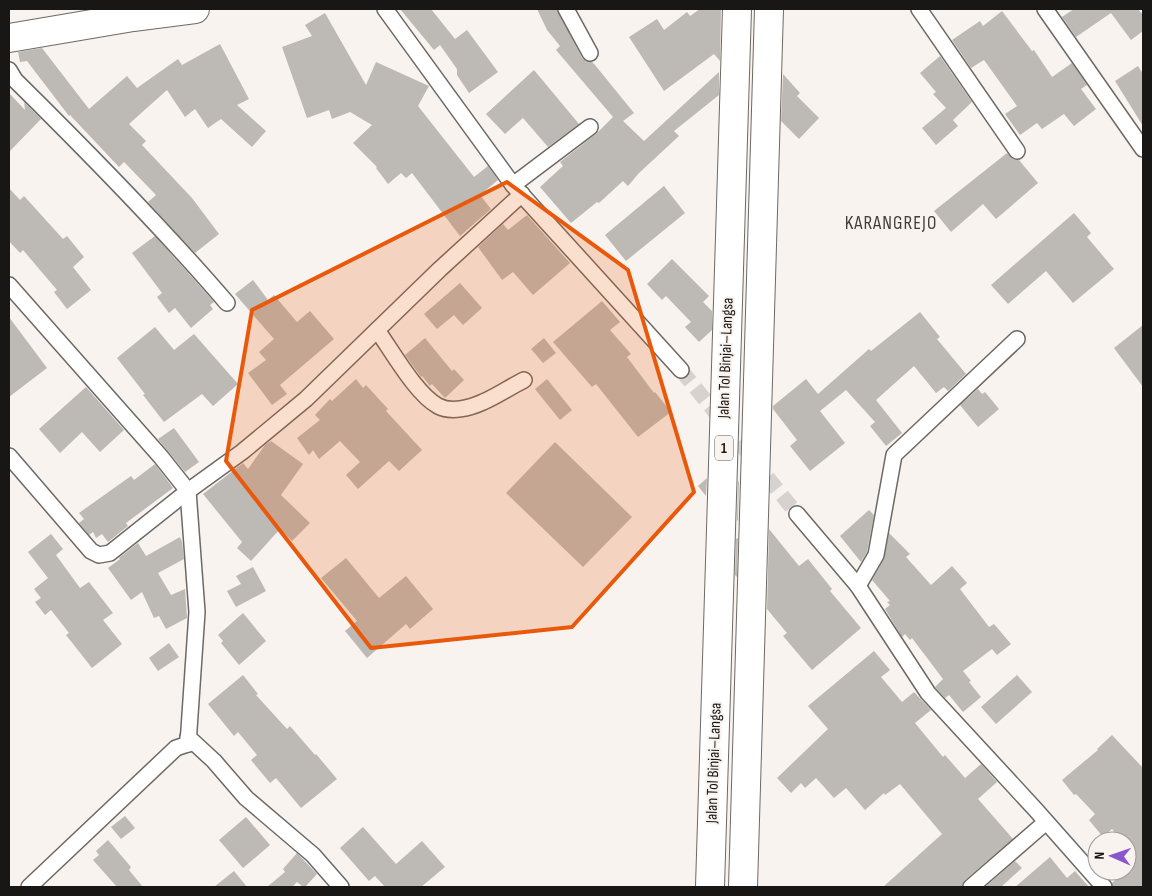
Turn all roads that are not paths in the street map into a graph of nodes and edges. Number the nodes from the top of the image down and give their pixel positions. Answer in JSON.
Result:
{"nodes":[{"id":1,"x":195,"y":9,"type":"edge"},
{"id":2,"x":385,"y":9,"type":"edge"},
{"id":3,"x":566,"y":9,"type":"edge"},
{"id":4,"x":737,"y":9,"type":"edge"},
{"id":5,"x":770,"y":9,"type":"edge"},
{"id":6,"x":919,"y":9,"type":"edge"},
{"id":7,"x":1045,"y":9,"type":"edge"},
{"id":8,"x":9,"y":38,"type":"edge"},
{"id":9,"x":590,"y":53,"type":"dead end"},
{"id":10,"x":9,"y":70,"type":"edge"},
{"id":11,"x":590,"y":127,"type":"dead end"},
{"id":12,"x":1143,"y":149,"type":"edge"},
{"id":13,"x":1017,"y":151,"type":"dead end"},
{"id":14,"x":518,"y":189,"type":"junction"},
{"id":15,"x":9,"y":285,"type":"edge"},
{"id":16,"x":226,"y":303,"type":"dead end"},
{"id":17,"x":378,"y":330,"type":"junction"},
{"id":18,"x":1017,"y":339,"type":"dead end"},
{"id":19,"x":681,"y":370,"type":"tunnel mouth"},
{"id":20,"x":524,"y":380,"type":"dead end"},
{"id":21,"x":9,"y":456,"type":"edge"},
{"id":22,"x":188,"y":491,"type":"junction"},
{"id":23,"x":797,"y":514,"type":"tunnel mouth"},
{"id":24,"x":858,"y":586,"type":"junction"},
{"id":25,"x":188,"y":744,"type":"junction"},
{"id":26,"x":1046,"y":822,"type":"junction"},
{"id":27,"x":29,"y":887,"type":"edge"},
{"id":28,"x":341,"y":887,"type":"edge"},
{"id":29,"x":710,"y":887,"type":"edge"},
{"id":30,"x":743,"y":887,"type":"edge"},
{"id":31,"x":971,"y":887,"type":"edge"},
{"id":32,"x":1104,"y":887,"type":"edge"}],
"edges":[{"from":1,"to":8,"type":"highway"},
{"from":2,"to":14,"type":"street"},
{"from":3,"to":9,"type":"street"},
{"from":4,"to":29,"type":"highway","name":"Jalan Tol Binjai–Langsa","number":"1"},
{"from":5,"to":30,"type":"highway","name":"Jalan Tol Binjai–Langsa","number":"1"},
{"from":6,"to":13,"type":"street"},
{"from":7,"to":12,"type":"street"},
{"from":10,"to":16,"type":"street"},
{"from":11,"to":14,"type":"street"},
{"from":14,"to":17,"type":"street"},
{"from":14,"to":19,"type":"street"},
{"from":15,"to":22,"type":"street"},
{"from":17,"to":20,"type":"street"},
{"from":17,"to":22,"type":"street"},
{"from":18,"to":24,"type":"street"},
{"from":21,"to":22,"type":"street"},
{"from":22,"to":25,"type":"street"},
{"from":23,"to":24,"type":"street"},
{"from":24,"to":26,"type":"street"},
{"from":25,"to":27,"type":"street"},
{"from":25,"to":28,"type":"street"},
{"from":26,"to":31,"type":"street"},
{"from":26,"to":32,"type":"street"}]}
